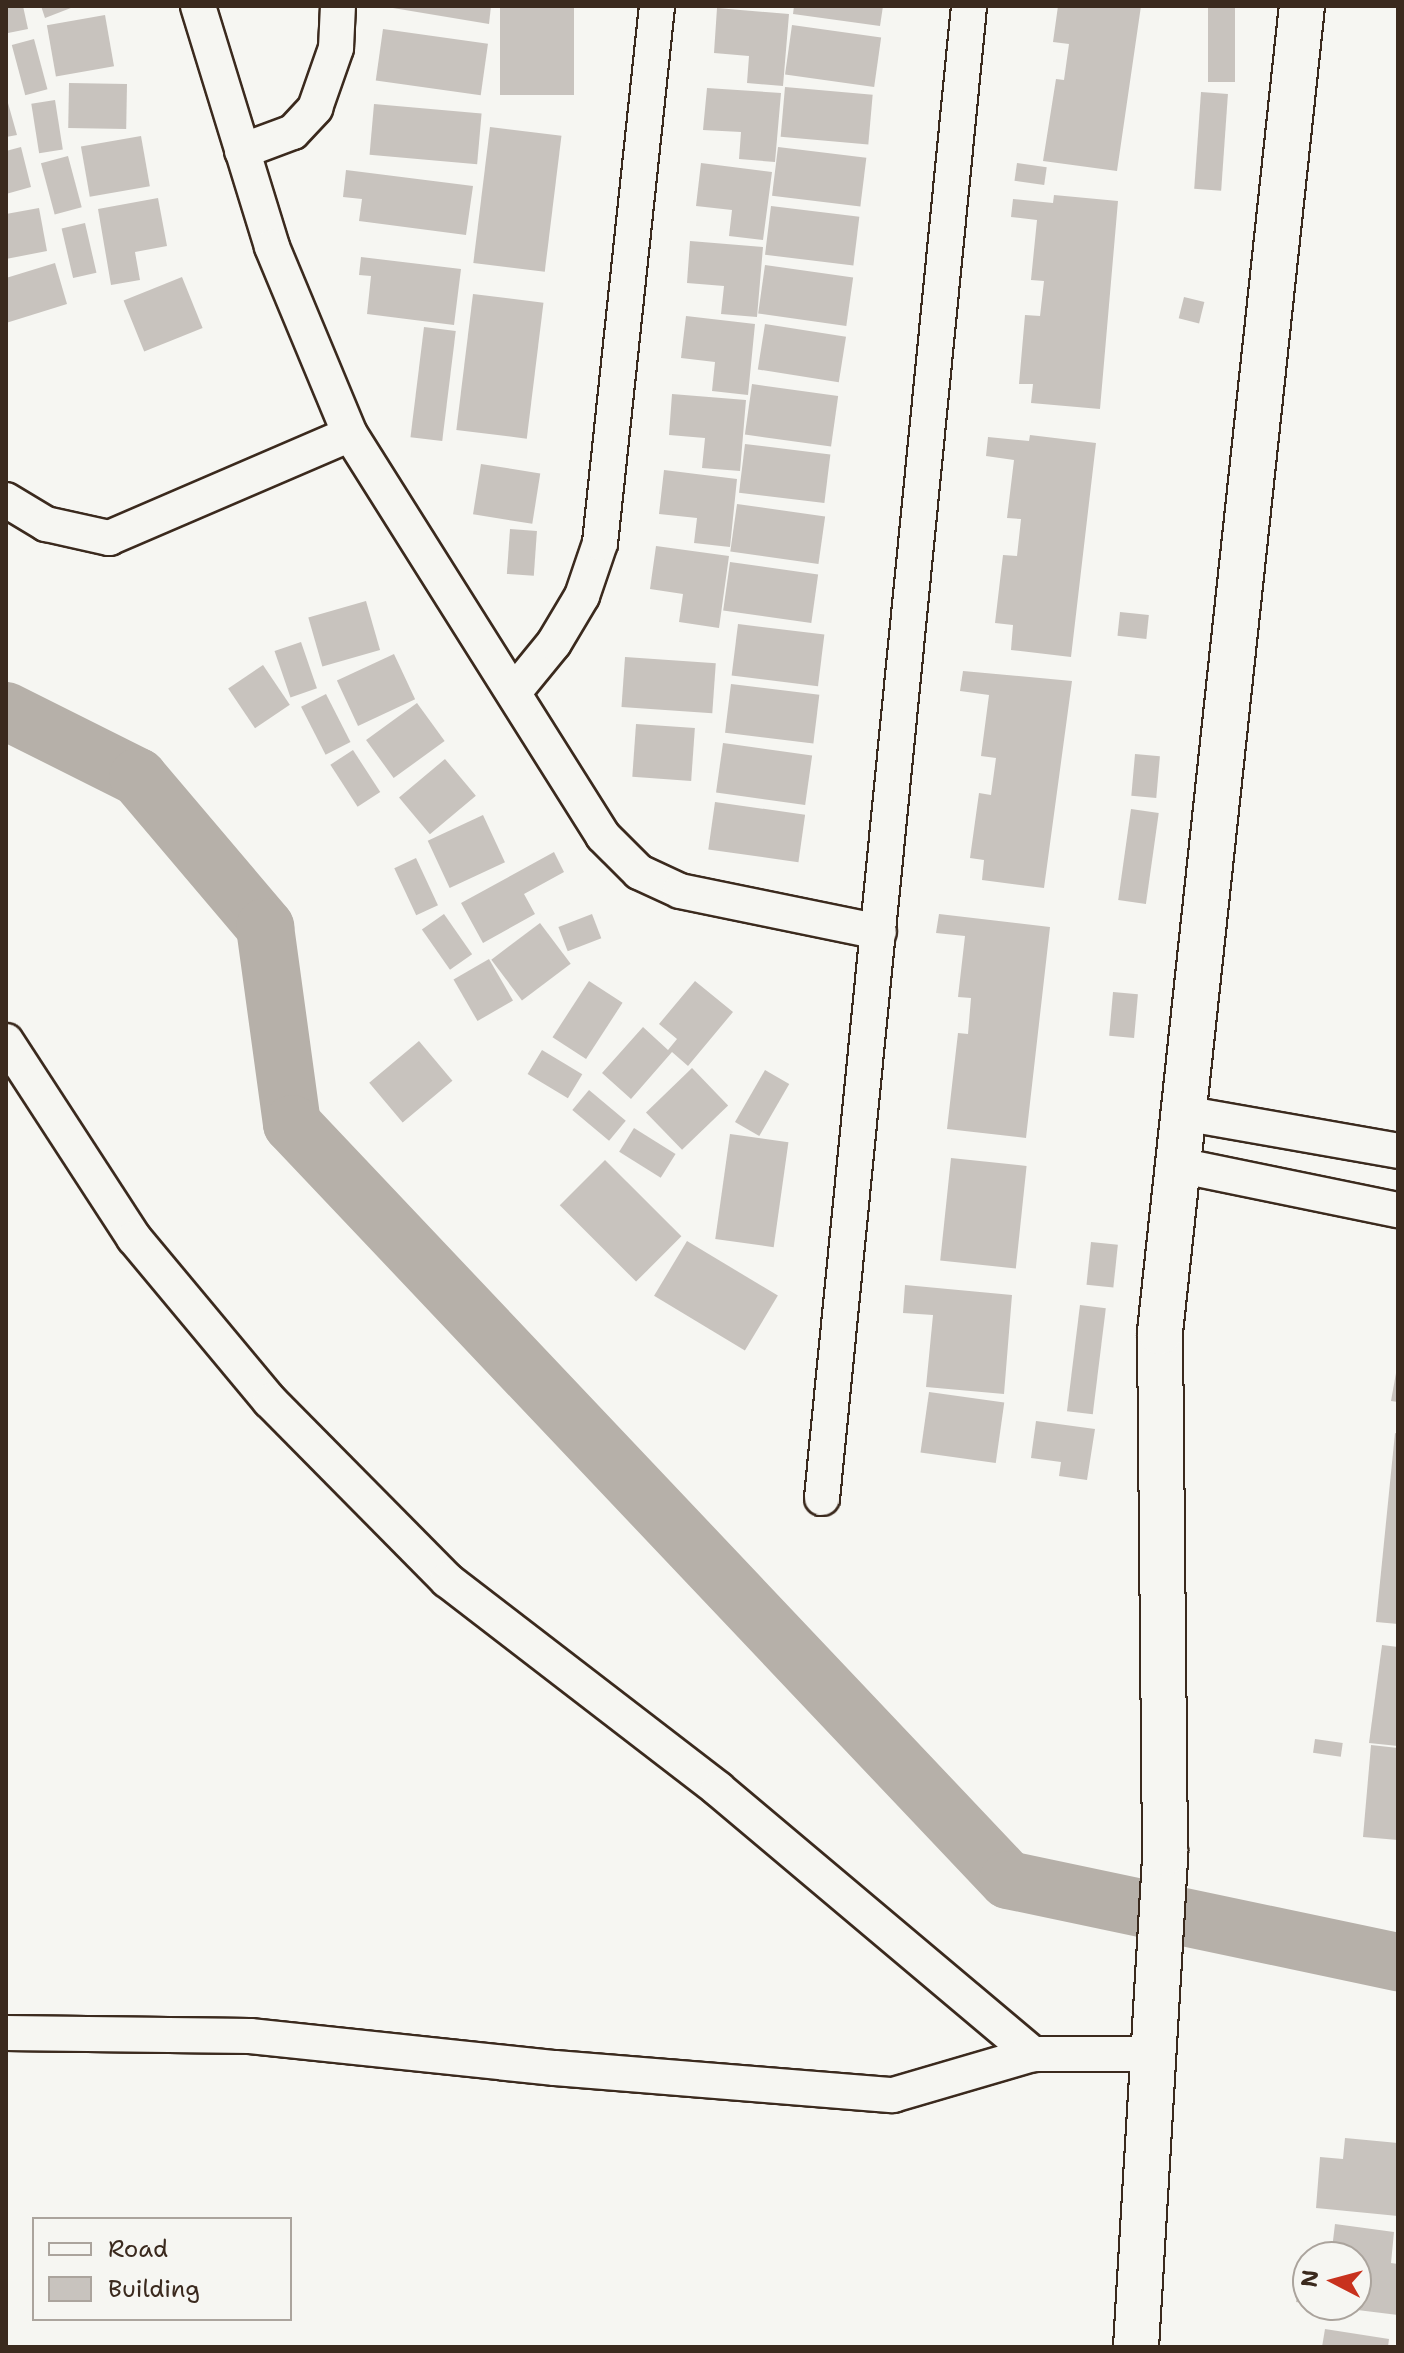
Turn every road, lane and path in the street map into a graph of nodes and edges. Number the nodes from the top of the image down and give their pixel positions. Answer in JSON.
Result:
{"nodes":[{"id":1,"x":198,"y":6,"type":"edge"},
{"id":2,"x":338,"y":6,"type":"edge"},
{"id":3,"x":657,"y":6,"type":"edge"},
{"id":4,"x":969,"y":6,"type":"edge"},
{"id":5,"x":1302,"y":6,"type":"edge"},
{"id":6,"x":242,"y":151,"type":"junction"},
{"id":7,"x":350,"y":434,"type":"junction"},
{"id":8,"x":6,"y":500,"type":"edge"},
{"id":9,"x":514,"y":692,"type":"junction"},
{"id":10,"x":879,"y":932,"type":"junction"},
{"id":11,"x":6,"y":1041,"type":"edge"},
{"id":12,"x":1183,"y":1113,"type":"junction"},
{"id":13,"x":1398,"y":1151,"type":"edge"},
{"id":14,"x":1178,"y":1165,"type":"junction"},
{"id":15,"x":1398,"y":1210,"type":"edge"},
{"id":16,"x":822,"y":1498,"type":"dead end"},
{"id":17,"x":6,"y":2033,"type":"edge"},
{"id":18,"x":1033,"y":2054,"type":"junction"},
{"id":19,"x":1151,"y":2054,"type":"junction"},
{"id":20,"x":1136,"y":2347,"type":"edge"}],
"edges":[{"from":1,"to":6,"type":"street"},
{"from":2,"to":6,"type":"street"},
{"from":3,"to":9,"type":"street"},
{"from":4,"to":10,"type":"street"},
{"from":5,"to":12,"type":"street"},
{"from":6,"to":7,"type":"street"},
{"from":7,"to":8,"type":"street"},
{"from":7,"to":9,"type":"street"},
{"from":9,"to":10,"type":"street"},
{"from":10,"to":16,"type":"street"},
{"from":11,"to":18,"type":"street"},
{"from":12,"to":13,"type":"street"},
{"from":12,"to":14,"type":"street"},
{"from":14,"to":15,"type":"street"},
{"from":14,"to":19,"type":"street"},
{"from":17,"to":18,"type":"street"},
{"from":18,"to":19,"type":"street"},
{"from":19,"to":20,"type":"street"}]}
